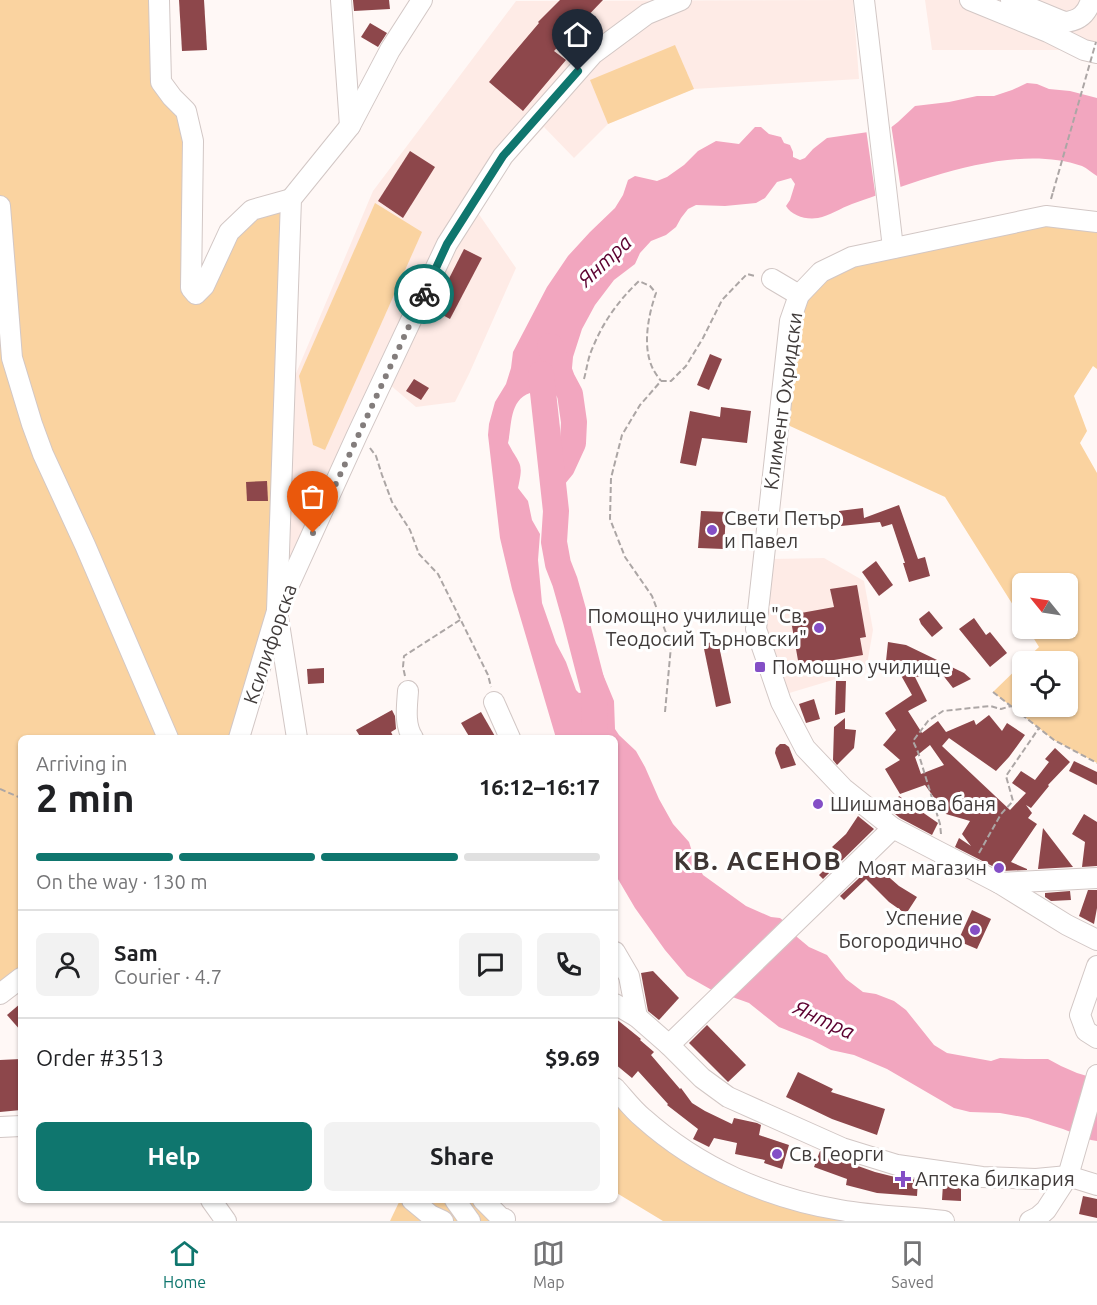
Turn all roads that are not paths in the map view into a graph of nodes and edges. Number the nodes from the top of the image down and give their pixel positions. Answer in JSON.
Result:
{"nodes":[{"id":1,"x":159,"y":0,"type":"edge"},
{"id":2,"x":341,"y":0,"type":"edge"},
{"id":3,"x":422,"y":0,"type":"edge"},
{"id":4,"x":681,"y":0,"type":"edge"},
{"id":5,"x":864,"y":0,"type":"edge"},
{"id":6,"x":970,"y":0,"type":"edge"},
{"id":7,"x":1011,"y":0,"type":"edge"},
{"id":8,"x":1091,"y":0,"type":"edge"},
{"id":9,"x":1096,"y":47,"type":"edge"},
{"id":10,"x":350,"y":126,"type":"junction"},
{"id":11,"x":291,"y":199,"type":"junction"},
{"id":12,"x":0,"y":206,"type":"edge"},
{"id":13,"x":1097,"y":222,"type":"edge"},
{"id":14,"x":893,"y":248,"type":"junction"},
{"id":15,"x":772,"y":279,"type":"road end"},
{"id":16,"x":800,"y":295,"type":"junction"},
{"id":17,"x":277,"y":611,"type":"junction"},
{"id":18,"x":408,"y":691,"type":"road end"},
{"id":19,"x":494,"y":702,"type":"road end"},
{"id":20,"x":167,"y":735,"type":"edge"},
{"id":21,"x":240,"y":735,"type":"edge"},
{"id":22,"x":297,"y":735,"type":"edge"},
{"id":23,"x":411,"y":735,"type":"edge"},
{"id":24,"x":509,"y":735,"type":"edge"},
{"id":25,"x":893,"y":828,"type":"junction"},
{"id":26,"x":1097,"y":878,"type":"edge"},
{"id":27,"x":999,"y":883,"type":"junction"},
{"id":28,"x":1097,"y":940,"type":"edge"},
{"id":29,"x":618,"y":957,"type":"edge"},
{"id":30,"x":1097,"y":966,"type":"edge"},
{"id":31,"x":18,"y":980,"type":"edge"},
{"id":32,"x":0,"y":994,"type":"edge"},
{"id":33,"x":618,"y":1006,"type":"edge"},
{"id":34,"x":637,"y":1017,"type":"junction"},
{"id":35,"x":1097,"y":1038,"type":"edge"},
{"id":36,"x":669,"y":1045,"type":"junction"},
{"id":37,"x":1097,"y":1075,"type":"edge"},
{"id":38,"x":618,"y":1091,"type":"edge"},
{"id":39,"x":18,"y":1126,"type":"edge"},
{"id":40,"x":0,"y":1127,"type":"edge"},
{"id":41,"x":1070,"y":1166,"type":"junction"},
{"id":42,"x":1097,"y":1185,"type":"edge"},
{"id":43,"x":213,"y":1203,"type":"edge"},
{"id":44,"x":416,"y":1203,"type":"edge"},
{"id":45,"x":457,"y":1203,"type":"edge"},
{"id":46,"x":486,"y":1203,"type":"edge"},
{"id":47,"x":505,"y":1219,"type":"dead end"},
{"id":48,"x":226,"y":1221,"type":"edge"},
{"id":49,"x":443,"y":1221,"type":"edge"},
{"id":50,"x":470,"y":1221,"type":"edge"},
{"id":51,"x":944,"y":1221,"type":"edge"},
{"id":52,"x":1030,"y":1221,"type":"edge"}],
"edges":[{"from":1,"to":11,"type":"street"},
{"from":2,"to":10,"type":"street"},
{"from":3,"to":10,"type":"street"},
{"from":4,"to":17,"type":"street","name":"Ксилифорска"},
{"from":5,"to":14,"type":"street"},
{"from":6,"to":9,"type":"street"},
{"from":7,"to":8,"type":"street"},
{"from":10,"to":11,"type":"street"},
{"from":11,"to":17,"type":"street"},
{"from":12,"to":20,"type":"street"},
{"from":13,"to":14,"type":"street","name":"Климент Охридски"},
{"from":14,"to":16,"type":"street","name":"Климент Охридски"},
{"from":15,"to":16,"type":"street"},
{"from":16,"to":25,"type":"street","name":"Климент Охридски"},
{"from":17,"to":21,"type":"street","name":"Ксилифорска"},
{"from":17,"to":22,"type":"street"},
{"from":18,"to":23,"type":"street"},
{"from":19,"to":24,"type":"street"},
{"from":25,"to":27,"type":"street","name":"Климент Охридски"},
{"from":25,"to":36,"type":"street"},
{"from":26,"to":27,"type":"street"},
{"from":27,"to":28,"type":"street","name":"Климент Охридски"},
{"from":29,"to":34,"type":"street"},
{"from":30,"to":35,"type":"street"},
{"from":31,"to":32,"type":"street"},
{"from":33,"to":34,"type":"street"},
{"from":34,"to":36,"type":"street"},
{"from":36,"to":41,"type":"street"},
{"from":37,"to":41,"type":"street"},
{"from":38,"to":51,"type":"street"},
{"from":39,"to":40,"type":"street"},
{"from":41,"to":42,"type":"street"},
{"from":41,"to":52,"type":"street"},
{"from":43,"to":48,"type":"street"},
{"from":44,"to":49,"type":"street"},
{"from":45,"to":50,"type":"street"},
{"from":46,"to":47,"type":"street"}]}
